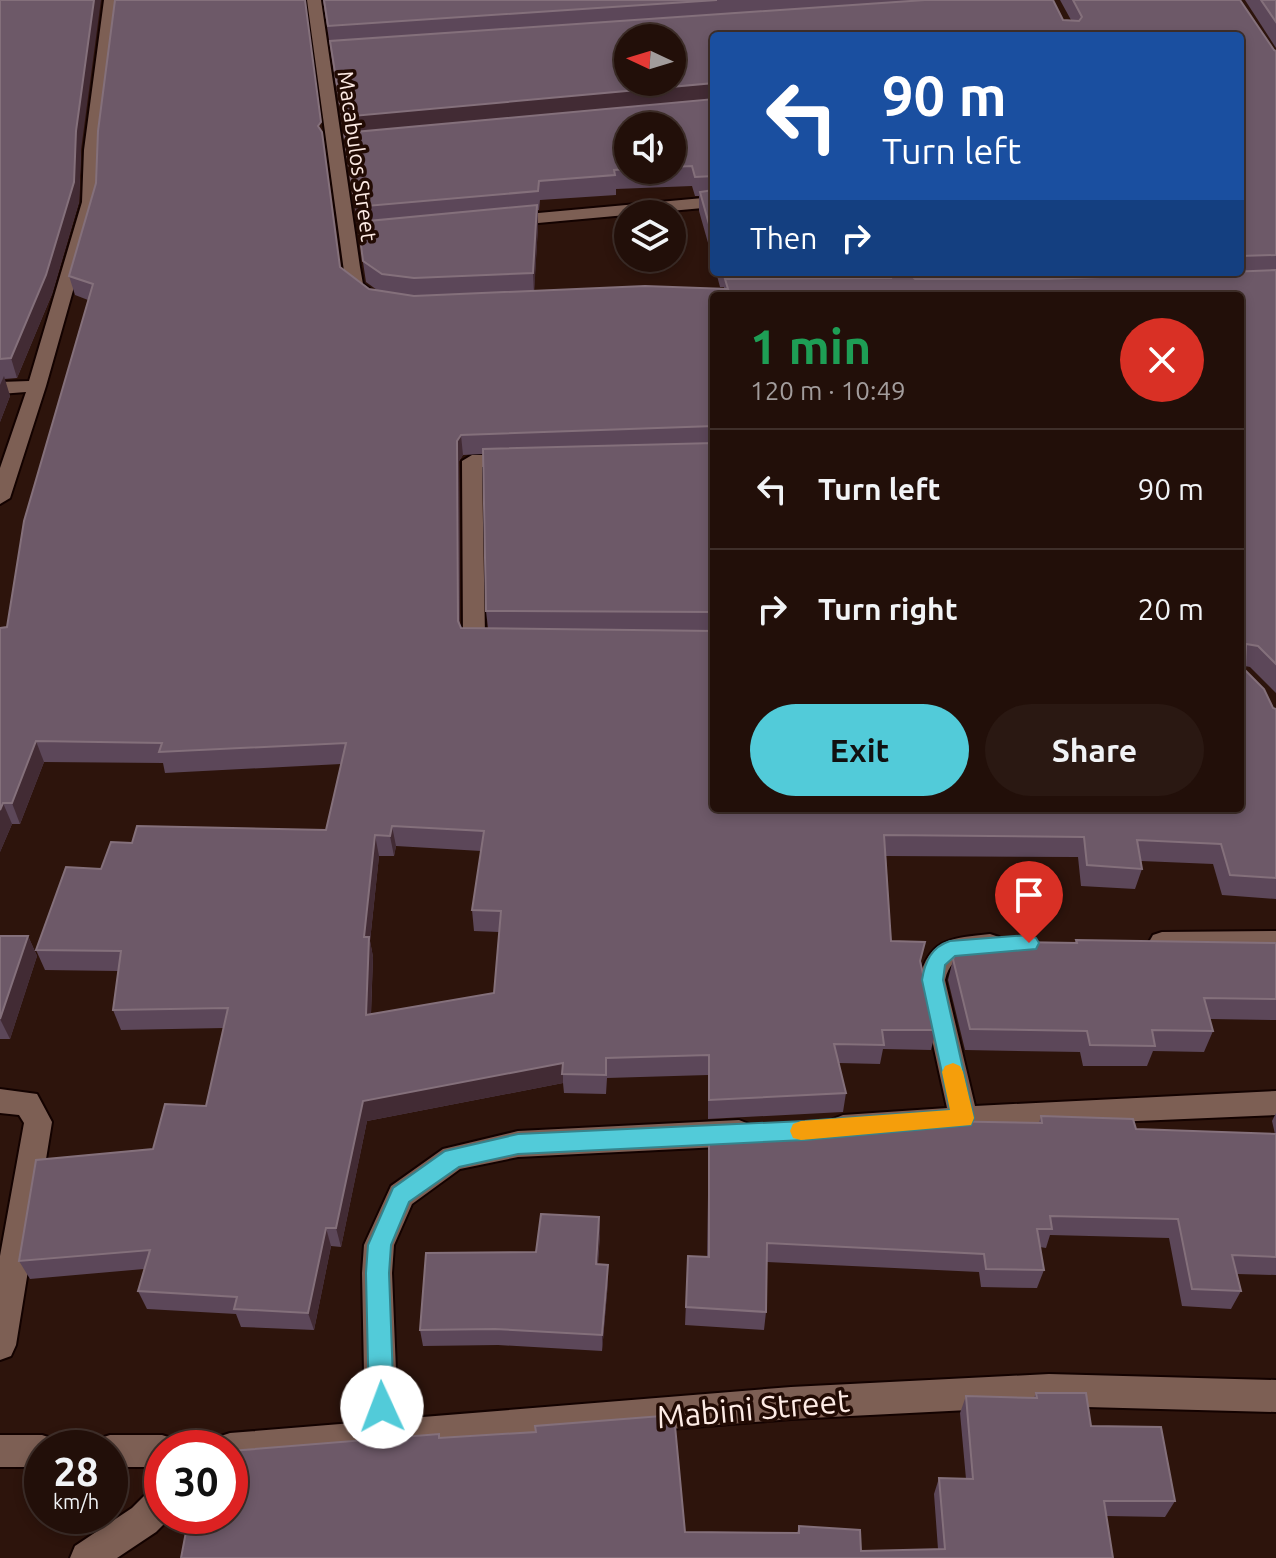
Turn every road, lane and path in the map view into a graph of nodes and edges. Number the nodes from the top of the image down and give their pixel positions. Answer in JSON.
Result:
{"nodes":[{"id":1,"x":111,"y":0,"type":"edge"},
{"id":2,"x":314,"y":0,"type":"edge"},
{"id":3,"x":710,"y":202,"type":"edge"},
{"id":4,"x":491,"y":222,"type":"edge"},
{"id":5,"x":391,"y":304,"type":"edge"},
{"id":6,"x":37,"y":386,"type":"junction"},
{"id":7,"x":0,"y":388,"type":"edge"},
{"id":8,"x":531,"y":460,"type":"edge"},
{"id":9,"x":0,"y":498,"type":"edge"},
{"id":10,"x":519,"y":643,"type":"edge"},
{"id":11,"x":1276,"y":941,"type":"edge"},
{"id":12,"x":1137,"y":942,"type":"edge"},
{"id":13,"x":1014,"y":943,"type":"edge"},
{"id":14,"x":0,"y":1101,"type":"edge"},
{"id":15,"x":1276,"y":1103,"type":"edge"},
{"id":16,"x":963,"y":1118,"type":"junction"},
{"id":17,"x":821,"y":1129,"type":"edge"},
{"id":18,"x":773,"y":1132,"type":"edge"},
{"id":19,"x":0,"y":1345,"type":"edge"},
{"id":20,"x":1276,"y":1396,"type":"edge"},
{"id":21,"x":382,"y":1434,"type":"junction"},
{"id":22,"x":248,"y":1447,"type":"edge"},
{"id":23,"x":0,"y":1451,"type":"edge"},
{"id":24,"x":24,"y":1451,"type":"edge"},
{"id":25,"x":144,"y":1520,"type":"edge"},
{"id":26,"x":87,"y":1558,"type":"edge"}],
"edges":[{"from":1,"to":6,"type":"street"},
{"from":2,"to":5,"type":"street","name":"Macabulos Street"},
{"from":3,"to":4,"type":"street"},
{"from":6,"to":7,"type":"street"},
{"from":6,"to":9,"type":"street"},
{"from":8,"to":10,"type":"street"},
{"from":11,"to":12,"type":"street"},
{"from":13,"to":16,"type":"street"},
{"from":14,"to":19,"type":"street"},
{"from":15,"to":16,"type":"street"},
{"from":16,"to":17,"type":"street"},
{"from":18,"to":21,"type":"street"},
{"from":20,"to":21,"type":"street","name":"Mabini Street"},
{"from":21,"to":22,"type":"street","name":"Mabini Street"},
{"from":23,"to":24,"type":"street"},
{"from":25,"to":26,"type":"street"}]}
